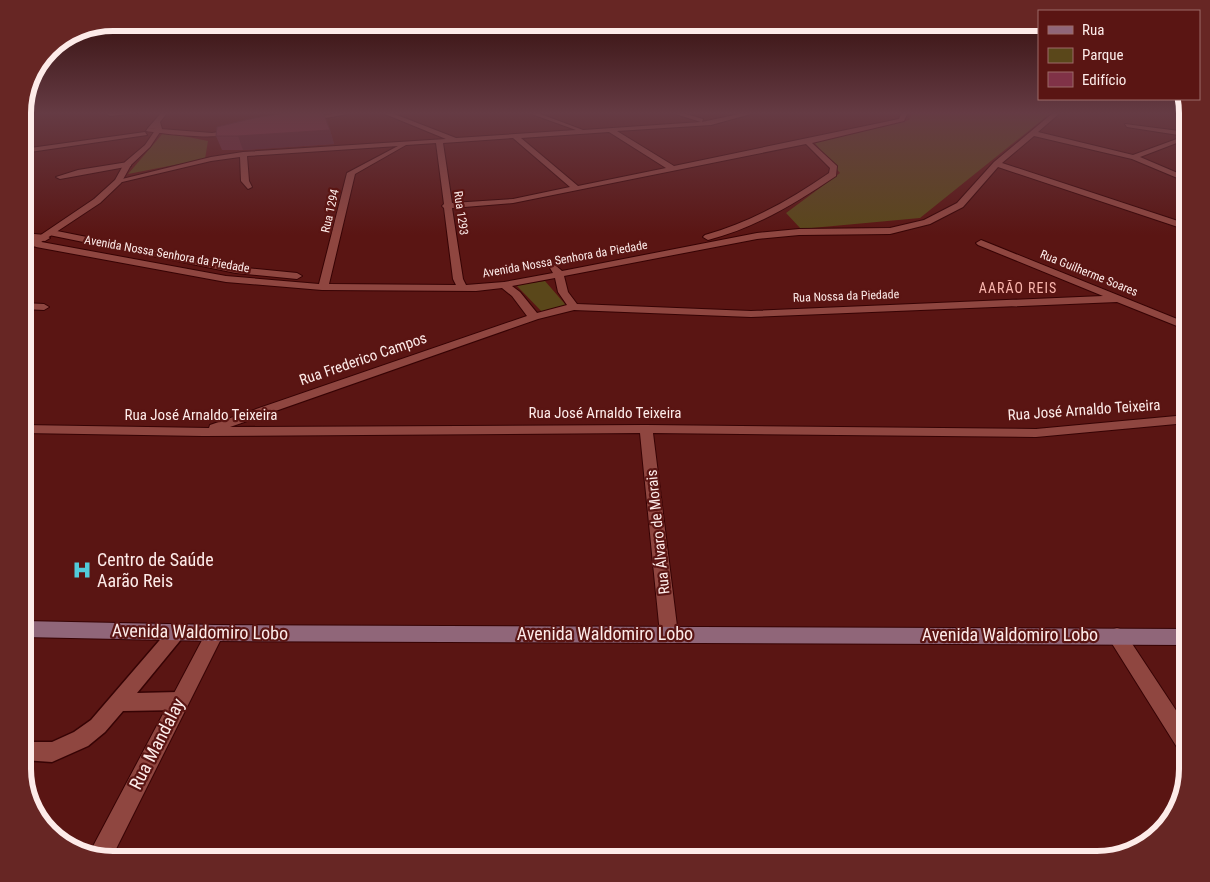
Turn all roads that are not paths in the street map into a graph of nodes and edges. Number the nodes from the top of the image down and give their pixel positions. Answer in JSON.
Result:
{"nodes":[{"id":1,"x":134,"y":153,"type":"edge"},
{"id":2,"x":200,"y":153,"type":"edge"},
{"id":3,"x":240,"y":153,"type":"edge"},
{"id":4,"x":257,"y":153,"type":"edge"},
{"id":5,"x":389,"y":153,"type":"edge"},
{"id":6,"x":440,"y":153,"type":"edge"},
{"id":7,"x":535,"y":153,"type":"edge"},
{"id":8,"x":648,"y":153,"type":"edge"},
{"id":9,"x":752,"y":153,"type":"edge"},
{"id":10,"x":819,"y":153,"type":"edge"},
{"id":11,"x":1009,"y":153,"type":"edge"},
{"id":12,"x":1121,"y":153,"type":"edge"},
{"id":13,"x":1142,"y":153,"type":"edge"},
{"id":14,"x":244,"y":154,"type":"junction"},
{"id":15,"x":1134,"y":156,"type":"junction"},
{"id":16,"x":128,"y":164,"type":"junction"},
{"id":17,"x":997,"y":164,"type":"junction"},
{"id":18,"x":673,"y":169,"type":"junction"},
{"id":19,"x":1179,"y":176,"type":"edge"},
{"id":20,"x":60,"y":177,"type":"dead end"},
{"id":21,"x":118,"y":181,"type":"junction"},
{"id":22,"x":248,"y":187,"type":"dead end"},
{"id":23,"x":576,"y":188,"type":"junction"},
{"id":24,"x":446,"y":206,"type":"junction"},
{"id":25,"x":780,"y":217,"type":"junction"},
{"id":26,"x":1179,"y":224,"type":"edge"},
{"id":27,"x":799,"y":232,"type":"junction"},
{"id":28,"x":31,"y":237,"type":"edge"},
{"id":29,"x":44,"y":238,"type":"junction"},
{"id":30,"x":981,"y":243,"type":"dead end"},
{"id":31,"x":31,"y":246,"type":"edge"},
{"id":32,"x":557,"y":271,"type":"junction"},
{"id":33,"x":324,"y":283,"type":"junction"},
{"id":34,"x":460,"y":284,"type":"junction"},
{"id":35,"x":504,"y":285,"type":"junction"},
{"id":36,"x":1118,"y":299,"type":"junction"},
{"id":37,"x":31,"y":306,"type":"edge"},
{"id":38,"x":574,"y":306,"type":"junction"},
{"id":39,"x":44,"y":307,"type":"dead end"},
{"id":40,"x":534,"y":317,"type":"junction"},
{"id":41,"x":1179,"y":324,"type":"edge"},
{"id":42,"x":1179,"y":420,"type":"edge"},
{"id":43,"x":31,"y":429,"type":"edge"},
{"id":44,"x":646,"y":429,"type":"junction"},
{"id":45,"x":203,"y":432,"type":"junction"},
{"id":46,"x":31,"y":629,"type":"edge"},
{"id":47,"x":177,"y":632,"type":"junction"},
{"id":48,"x":215,"y":633,"type":"junction"},
{"id":49,"x":669,"y":634,"type":"junction"},
{"id":50,"x":1117,"y":636,"type":"junction"},
{"id":51,"x":1179,"y":637,"type":"edge"},
{"id":52,"x":179,"y":701,"type":"junction"},
{"id":53,"x":118,"y":702,"type":"junction"},
{"id":54,"x":1179,"y":731,"type":"edge"},
{"id":55,"x":31,"y":751,"type":"edge"},
{"id":56,"x":103,"y":850,"type":"edge"}],
"edges":[{"from":1,"to":16,"type":"street"},
{"from":2,"to":21,"type":"street"},
{"from":3,"to":14,"type":"street"},
{"from":4,"to":14,"type":"street"},
{"from":5,"to":33,"type":"street","name":"Rua 1294"},
{"from":6,"to":24,"type":"street","name":"Rua 1293"},
{"from":7,"to":23,"type":"street"},
{"from":8,"to":18,"type":"street"},
{"from":9,"to":18,"type":"street"},
{"from":10,"to":25,"type":"street","name":"Avenida Nossa Senhora da Piedade"},
{"from":11,"to":17,"type":"street","name":"Avenida Nossa Senhora da Piedade"},
{"from":12,"to":15,"type":"street"},
{"from":13,"to":15,"type":"street"},
{"from":14,"to":22,"type":"street"},
{"from":15,"to":19,"type":"street"},
{"from":16,"to":20,"type":"street"},
{"from":16,"to":21,"type":"street"},
{"from":17,"to":26,"type":"street"},
{"from":17,"to":27,"type":"street","name":"Avenida Nossa Senhora da Piedade"},
{"from":18,"to":23,"type":"street"},
{"from":21,"to":29,"type":"street"},
{"from":23,"to":24,"type":"street"},
{"from":24,"to":34,"type":"street","name":"Rua 1293"},
{"from":25,"to":27,"type":"street"},
{"from":25,"to":32,"type":"street","name":"Avenida Nossa Senhora da Piedade"},
{"from":27,"to":32,"type":"street","name":"Avenida Nossa Senhora da Piedade"},
{"from":28,"to":29,"type":"street"},
{"from":29,"to":31,"type":"street"},
{"from":29,"to":33,"type":"street","name":"Avenida Nossa Senhora da Piedade"},
{"from":29,"to":33,"type":"street","name":"Avenida Nossa Senhora da Piedade"},
{"from":30,"to":36,"type":"street","name":"Rua Guilherme Soares"},
{"from":32,"to":34,"type":"street","name":"Avenida Nossa Senhora da Piedade"},
{"from":32,"to":35,"type":"street","name":"Avenida Nossa Senhora da Piedade"},
{"from":32,"to":38,"type":"street"},
{"from":33,"to":34,"type":"street","name":"Avenida Nossa Senhora da Piedade"},
{"from":34,"to":35,"type":"street","name":"Avenida Nossa Senhora da Piedade"},
{"from":35,"to":40,"type":"street"},
{"from":36,"to":38,"type":"street","name":"Rua Nossa da Piedade"},
{"from":36,"to":41,"type":"street","name":"Rua Guilherme Soares"},
{"from":37,"to":39,"type":"street"},
{"from":38,"to":40,"type":"street","name":"Rua Nossa da Piedade"},
{"from":40,"to":45,"type":"street","name":"Rua Frederico Campos"},
{"from":42,"to":44,"type":"street","name":"Rua José Arnaldo Teixeira"},
{"from":43,"to":45,"type":"street","name":"Rua José Arnaldo Teixeira"},
{"from":44,"to":45,"type":"street","name":"Rua José Arnaldo Teixeira"},
{"from":44,"to":49,"type":"street","name":"Rua Álvaro de Morais"},
{"from":46,"to":47,"type":"main road","name":"Avenida Waldomiro Lobo"},
{"from":47,"to":48,"type":"main road","name":"Avenida Waldomiro Lobo"},
{"from":47,"to":53,"type":"lane"},
{"from":48,"to":49,"type":"main road","name":"Avenida Waldomiro Lobo"},
{"from":48,"to":52,"type":"street","name":"Rua Mandalay"},
{"from":49,"to":50,"type":"main road","name":"Avenida Waldomiro Lobo"},
{"from":50,"to":51,"type":"main road","name":"Avenida Waldomiro Lobo"},
{"from":50,"to":54,"type":"street"},
{"from":52,"to":53,"type":"lane"},
{"from":52,"to":56,"type":"street","name":"Rua Mandalay"},
{"from":53,"to":55,"type":"lane"}]}
